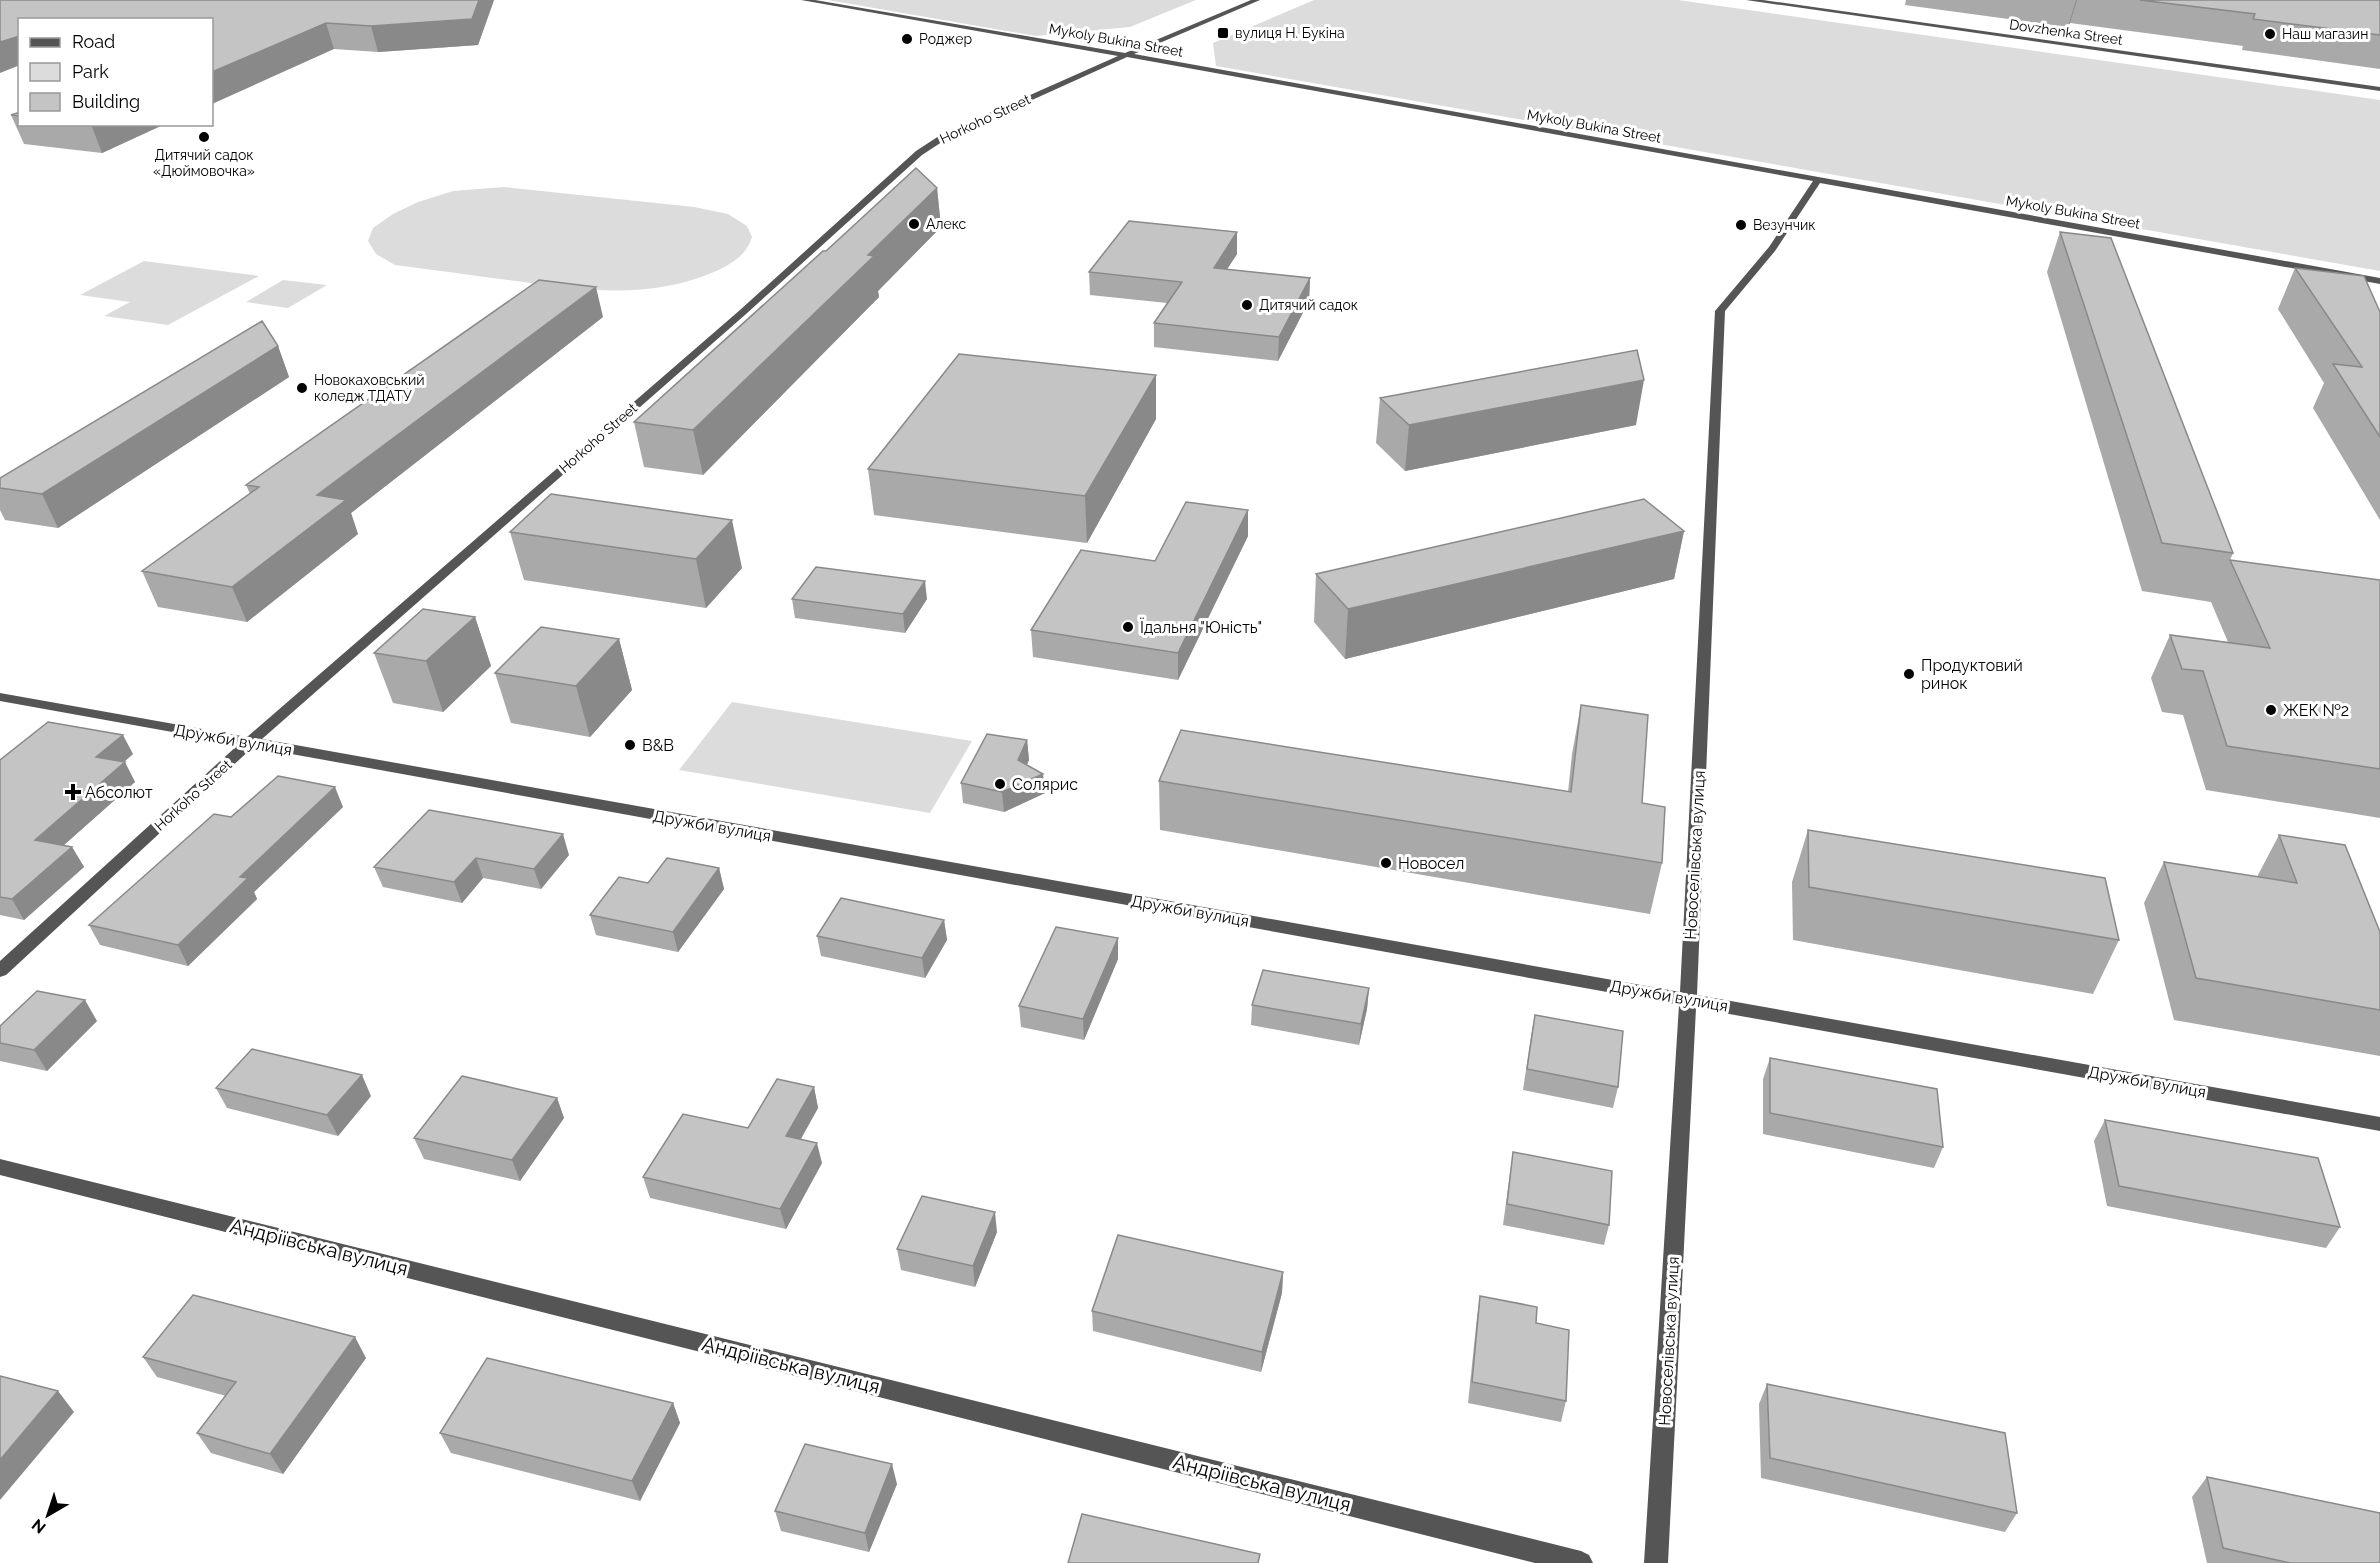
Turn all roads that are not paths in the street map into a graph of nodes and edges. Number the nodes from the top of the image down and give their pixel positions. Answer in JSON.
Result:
{"nodes":[{"id":1,"x":804,"y":0,"type":"edge"},
{"id":2,"x":1257,"y":0,"type":"edge"},
{"id":3,"x":1749,"y":0,"type":"edge"},
{"id":4,"x":1126,"y":55,"type":"junction"},
{"id":5,"x":2380,"y":89,"type":"edge"},
{"id":6,"x":1818,"y":180,"type":"junction"},
{"id":7,"x":2380,"y":280,"type":"edge"},
{"id":8,"x":0,"y":697,"type":"edge"},
{"id":9,"x":249,"y":743,"type":"junction"},
{"id":10,"x":0,"y":971,"type":"edge"},
{"id":11,"x":1688,"y":999,"type":"junction"},
{"id":12,"x":2380,"y":1125,"type":"edge"},
{"id":13,"x":0,"y":1167,"type":"edge"},
{"id":14,"x":1581,"y":1563,"type":"edge"},
{"id":15,"x":1656,"y":1563,"type":"edge"}],
"edges":[{"from":1,"to":4,"type":"street","name":"Mykoly Bukina Street"},
{"from":2,"to":4,"type":"street","name":"Horkoho Street"},
{"from":3,"to":5,"type":"street","name":"Dovzhenka Street"},
{"from":4,"to":6,"type":"street","name":"Mykoly Bukina Street"},
{"from":4,"to":9,"type":"street","name":"Horkoho Street"},
{"from":6,"to":7,"type":"street","name":"Mykoly Bukina Street"},
{"from":6,"to":11,"type":"street","name":"Новоселівська вулиця"},
{"from":8,"to":9,"type":"street","name":"Дружби вулиця"},
{"from":9,"to":10,"type":"street","name":"Horkoho Street"},
{"from":9,"to":11,"type":"street","name":"Дружби вулиця"},
{"from":11,"to":12,"type":"street","name":"Дружби вулиця"},
{"from":11,"to":15,"type":"street","name":"Новоселівська вулиця"},
{"from":13,"to":14,"type":"street","name":"Андріївська вулиця"}]}
